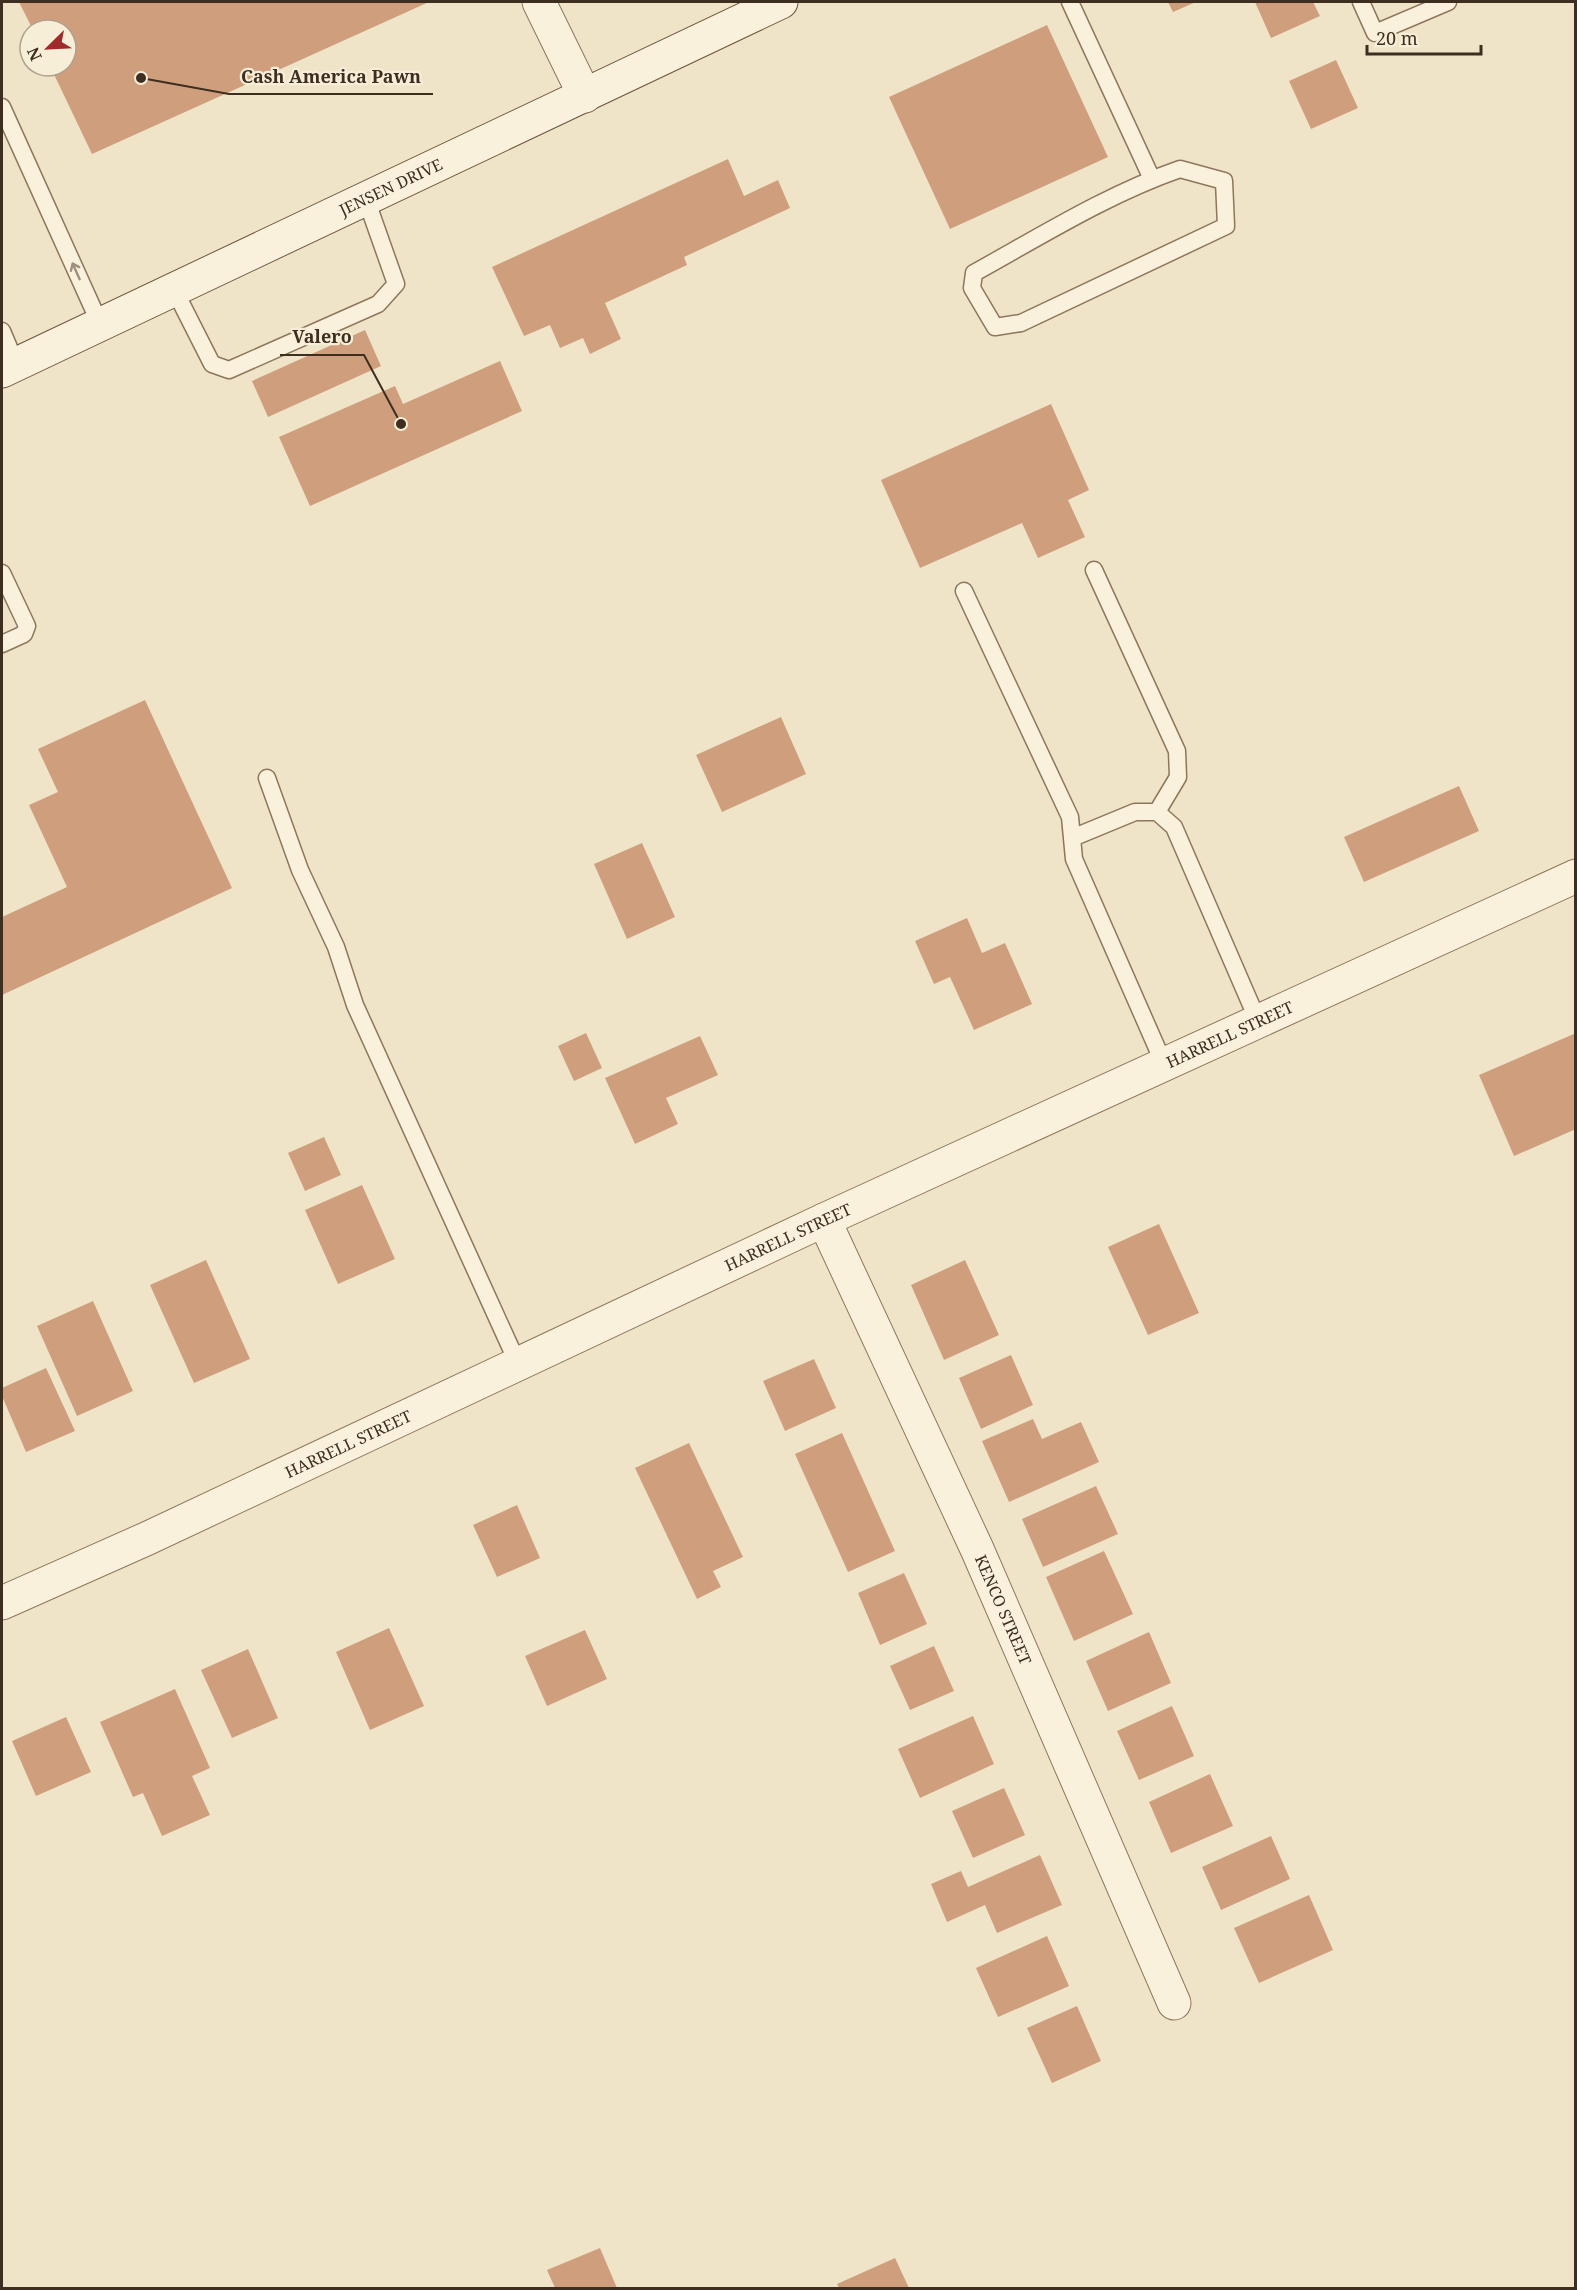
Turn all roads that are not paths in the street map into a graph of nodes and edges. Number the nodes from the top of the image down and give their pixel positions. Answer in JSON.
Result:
{"nodes":[{"id":1,"x":539,"y":2,"type":"edge"},
{"id":2,"x":781,"y":2,"type":"edge"},
{"id":3,"x":1070,"y":2,"type":"edge"},
{"id":4,"x":1361,"y":2,"type":"edge"},
{"id":5,"x":1448,"y":2,"type":"edge"},
{"id":6,"x":585,"y":96,"type":"junction"},
{"id":7,"x":2,"y":107,"type":"edge"},
{"id":8,"x":1152,"y":178,"type":"junction"},
{"id":9,"x":366,"y":199,"type":"junction"},
{"id":10,"x":174,"y":289,"type":"junction"},
{"id":11,"x":100,"y":324,"type":"junction"},
{"id":12,"x":2,"y":331,"type":"edge"},
{"id":13,"x":9,"y":368,"type":"edge"},
{"id":14,"x":1094,"y":570,"type":"dead end"},
{"id":15,"x":2,"y":573,"type":"edge"},
{"id":16,"x":964,"y":591,"type":"dead end"},
{"id":17,"x":2,"y":644,"type":"edge"},
{"id":18,"x":267,"y":778,"type":"dead end"},
{"id":19,"x":1157,"y":812,"type":"junction"},
{"id":20,"x":1072,"y":838,"type":"junction"},
{"id":21,"x":1575,"y":876,"type":"edge"},
{"id":22,"x":1258,"y":1021,"type":"junction"},
{"id":23,"x":1164,"y":1065,"type":"junction"},
{"id":24,"x":825,"y":1220,"type":"junction"},
{"id":25,"x":518,"y":1364,"type":"junction"},
{"id":26,"x":2,"y":1604,"type":"edge"},
{"id":27,"x":1174,"y":2003,"type":"dead end"}],
"edges":[{"from":1,"to":6,"type":"street"},
{"from":2,"to":6,"type":"street","name":"JENSEN DRIVE"},
{"from":3,"to":8,"type":"lane"},
{"from":4,"to":5,"type":"lane"},
{"from":6,"to":9,"type":"street","name":"JENSEN DRIVE"},
{"from":11,"to":7,"type":"lane","one_way":true},
{"from":8,"to":8,"type":"lane"},
{"from":9,"to":10,"type":"street","name":"JENSEN DRIVE"},
{"from":9,"to":10,"type":"lane"},
{"from":10,"to":11,"type":"street","name":"JENSEN DRIVE"},
{"from":11,"to":13,"type":"street","name":"JENSEN DRIVE"},
{"from":12,"to":13,"type":"lane"},
{"from":14,"to":19,"type":"lane"},
{"from":15,"to":17,"type":"lane"},
{"from":16,"to":20,"type":"lane"},
{"from":18,"to":25,"type":"lane"},
{"from":19,"to":20,"type":"lane"},
{"from":19,"to":22,"type":"lane"},
{"from":20,"to":23,"type":"lane"},
{"from":21,"to":22,"type":"street","name":"HARRELL STREET"},
{"from":22,"to":23,"type":"street","name":"HARRELL STREET"},
{"from":23,"to":24,"type":"street","name":"HARRELL STREET"},
{"from":24,"to":25,"type":"street","name":"HARRELL STREET"},
{"from":24,"to":27,"type":"street","name":"KENCO STREET"},
{"from":25,"to":26,"type":"street","name":"HARRELL STREET"}]}
